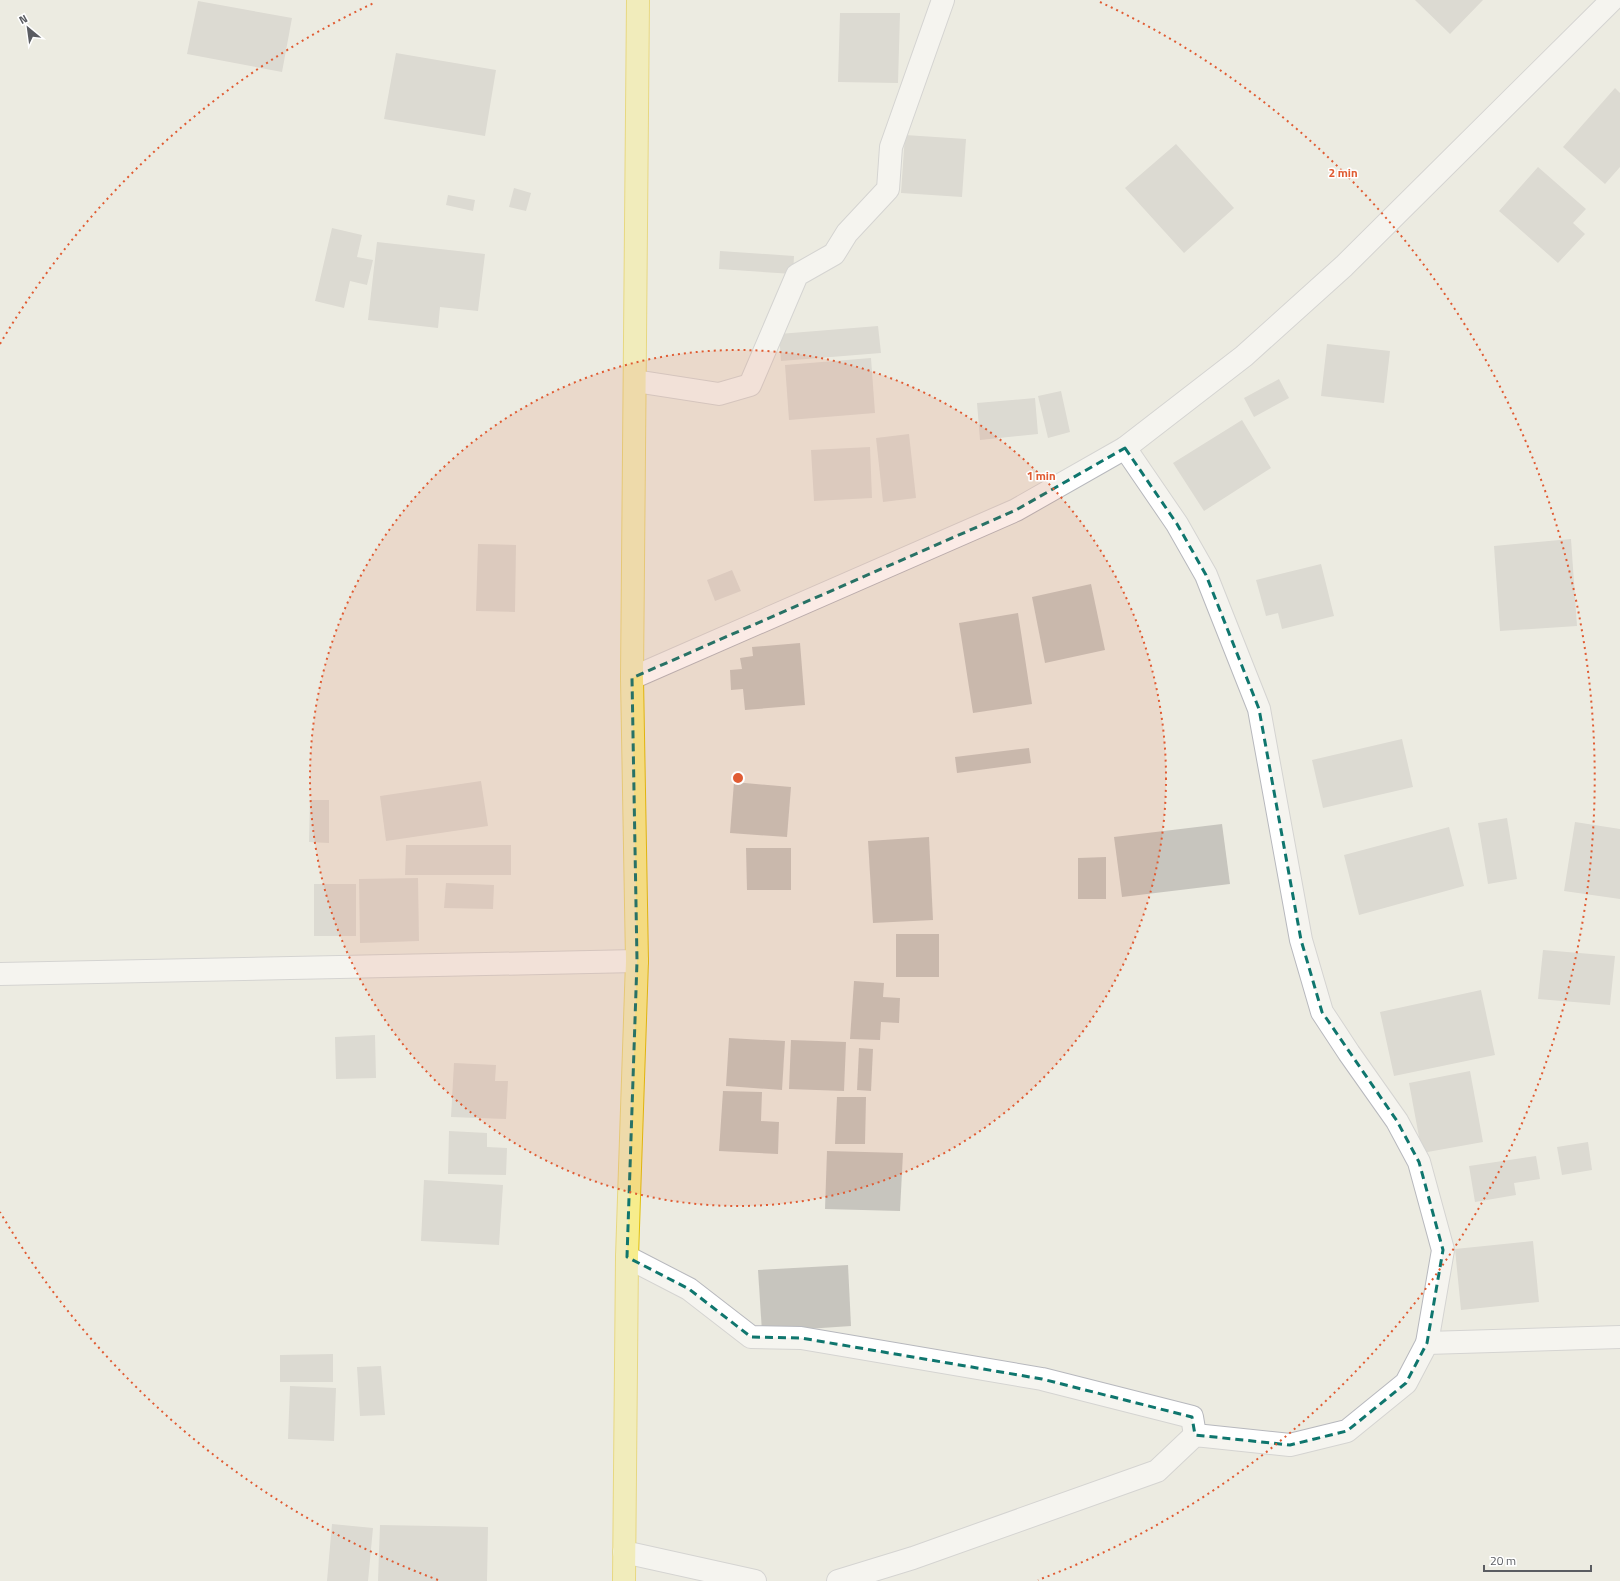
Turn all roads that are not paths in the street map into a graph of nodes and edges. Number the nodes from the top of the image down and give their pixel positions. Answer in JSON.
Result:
{"nodes":[{"id":1,"x":638,"y":0,"type":"edge"},
{"id":2,"x":943,"y":0,"type":"edge"},
{"id":3,"x":1612,"y":0,"type":"edge"},
{"id":4,"x":635,"y":381,"type":"junction"},
{"id":5,"x":1125,"y":448,"type":"junction"},
{"id":6,"x":632,"y":678,"type":"junction"},
{"id":7,"x":637,"y":962,"type":"junction"},
{"id":8,"x":0,"y":974,"type":"edge"},
{"id":9,"x":627,"y":1257,"type":"junction"},
{"id":10,"x":1620,"y":1337,"type":"edge"},
{"id":11,"x":1427,"y":1343,"type":"junction"},
{"id":12,"x":1195,"y":1435,"type":"junction"},
{"id":13,"x":624,"y":1552,"type":"junction"},
{"id":14,"x":624,"y":1581,"type":"edge"},
{"id":15,"x":755,"y":1581,"type":"edge"},
{"id":16,"x":838,"y":1581,"type":"edge"}],
"edges":[{"from":1,"to":4,"type":"highway"},
{"from":2,"to":4,"type":"street"},
{"from":3,"to":5,"type":"street"},
{"from":4,"to":6,"type":"highway"},
{"from":5,"to":6,"type":"street"},
{"from":5,"to":11,"type":"street"},
{"from":6,"to":7,"type":"highway"},
{"from":7,"to":8,"type":"street"},
{"from":7,"to":9,"type":"highway"},
{"from":9,"to":12,"type":"street"},
{"from":9,"to":13,"type":"highway"},
{"from":10,"to":11,"type":"street"},
{"from":11,"to":12,"type":"street"},
{"from":12,"to":16,"type":"street"},
{"from":13,"to":14,"type":"highway"},
{"from":13,"to":15,"type":"street"}]}
